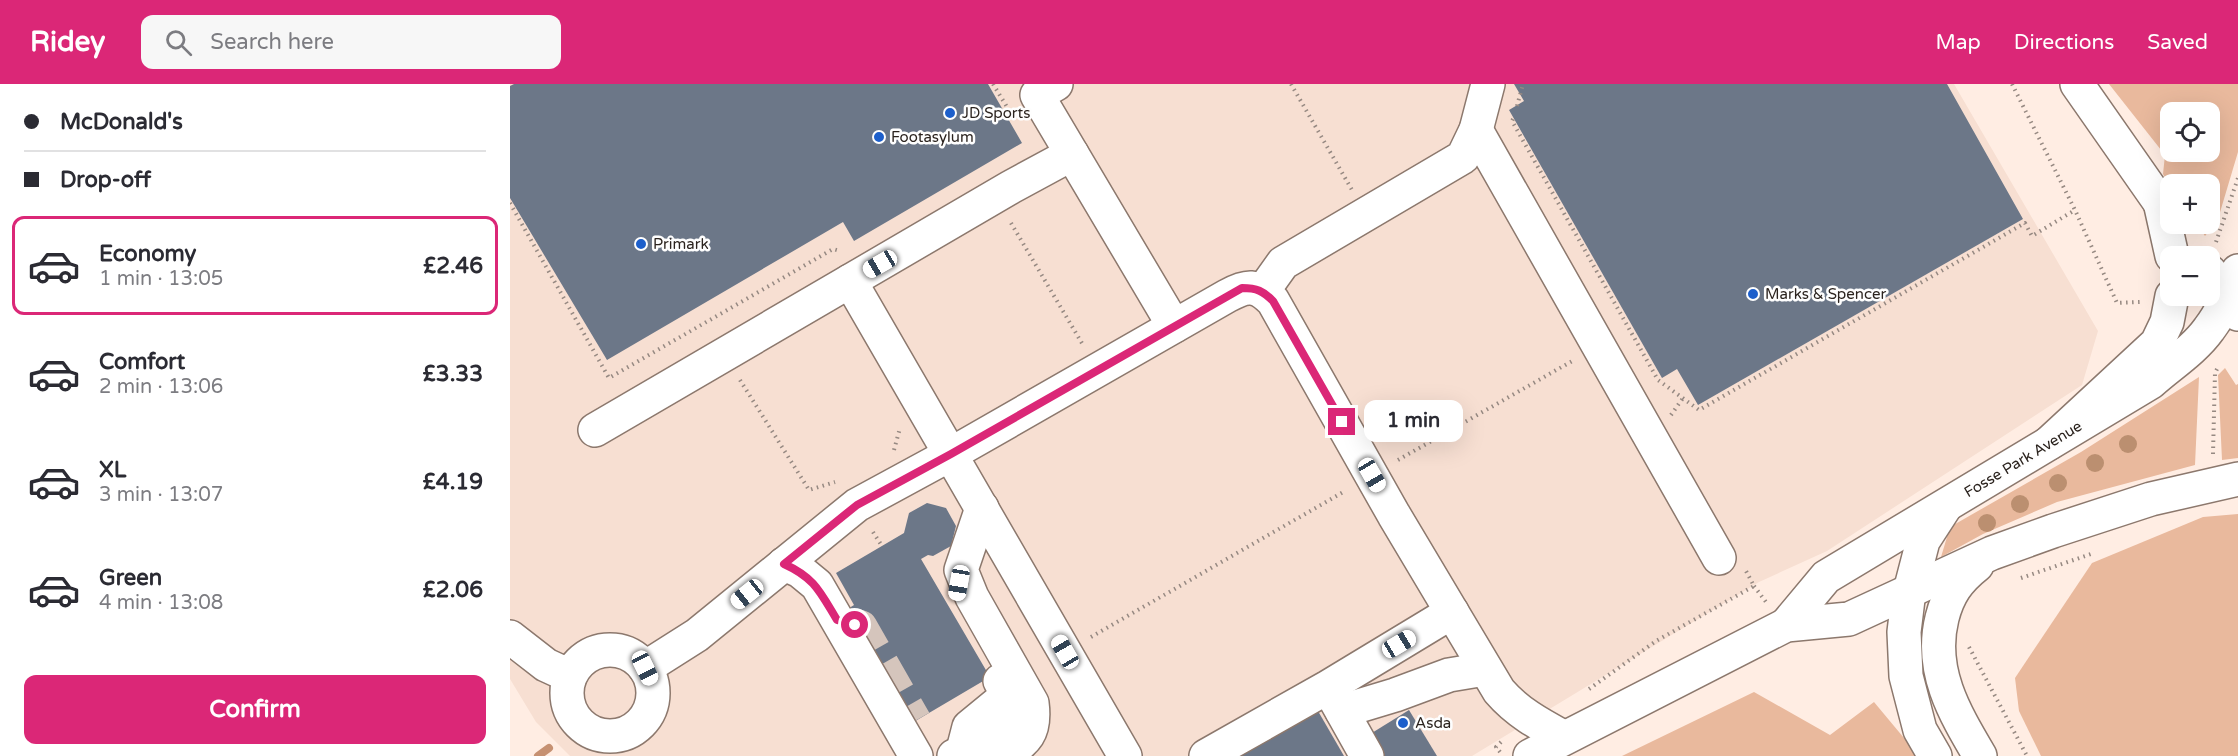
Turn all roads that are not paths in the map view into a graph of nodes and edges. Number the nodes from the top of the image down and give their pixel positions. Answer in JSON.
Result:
{"nodes":[{"id":1,"x":1056,"y":84,"type":"edge"},
{"id":2,"x":1488,"y":84,"type":"edge"},
{"id":3,"x":2078,"y":84,"type":"edge"},
{"id":4,"x":1476,"y":130,"type":"junction"},
{"id":5,"x":1072,"y":154,"type":"junction"},
{"id":6,"x":2160,"y":201,"type":"edge"},
{"id":7,"x":2192,"y":234,"type":"edge"},
{"id":8,"x":2206,"y":246,"type":"edge"},
{"id":9,"x":840,"y":277,"type":"junction"},
{"id":10,"x":2220,"y":282,"type":"edge"},
{"id":11,"x":1263,"y":291,"type":"junction"},
{"id":12,"x":2234,"y":295,"type":"edge"},
{"id":13,"x":2163,"y":306,"type":"edge"},
{"id":14,"x":1174,"y":326,"type":"junction"},
{"id":15,"x":595,"y":430,"type":"dead end"},
{"id":16,"x":2049,"y":442,"type":"junction"},
{"id":17,"x":951,"y":454,"type":"junction"},
{"id":18,"x":2225,"y":471,"type":"edge"},
{"id":19,"x":1946,"y":506,"type":"junction"},
{"id":20,"x":982,"y":508,"type":"junction"},
{"id":21,"x":1992,"y":553,"type":"junction"},
{"id":22,"x":1731,"y":562,"type":"road end"},
{"id":23,"x":784,"y":564,"type":"junction"},
{"id":24,"x":961,"y":570,"type":"junction"},
{"id":25,"x":1912,"y":590,"type":"junction"},
{"id":26,"x":1452,"y":612,"type":"junction"},
{"id":27,"x":1786,"y":626,"type":"junction"},
{"id":28,"x":510,"y":637,"type":"edge"},
{"id":29,"x":645,"y":668,"type":"junction"},
{"id":30,"x":1485,"y":669,"type":"junction"},
{"id":31,"x":570,"y":676,"type":"junction"},
{"id":32,"x":1335,"y":699,"type":"junction"},
{"id":33,"x":915,"y":721,"type":"tunnel mouth"},
{"id":34,"x":1563,"y":737,"type":"junction"},
{"id":35,"x":632,"y":745,"type":"edge"},
{"id":36,"x":955,"y":755,"type":"edge"},
{"id":37,"x":916,"y":756,"type":"edge"},
{"id":38,"x":1002,"y":756,"type":"edge"},
{"id":39,"x":1125,"y":756,"type":"edge"},
{"id":40,"x":1206,"y":756,"type":"edge"},
{"id":41,"x":1367,"y":756,"type":"edge"},
{"id":42,"x":1530,"y":756,"type":"edge"},
{"id":43,"x":1935,"y":756,"type":"edge"},
{"id":44,"x":1980,"y":756,"type":"edge"}],
"edges":[{"from":1,"to":5,"type":"street"},
{"from":2,"to":4,"type":"street"},
{"from":3,"to":6,"type":"street"},
{"from":4,"to":11,"type":"street"},
{"from":4,"to":22,"type":"street"},
{"from":5,"to":9,"type":"street"},
{"from":5,"to":14,"type":"street"},
{"from":7,"to":8,"type":"street"},
{"from":9,"to":15,"type":"street"},
{"from":9,"to":17,"type":"street"},
{"from":10,"to":12,"type":"street"},
{"from":11,"to":14,"type":"street"},
{"from":11,"to":26,"type":"street"},
{"from":12,"to":16,"type":"street","name":"Fosse Park Avenue"},
{"from":13,"to":16,"type":"street"},
{"from":14,"to":17,"type":"street"},
{"from":16,"to":19,"type":"street","name":"Fosse Park Avenue"},
{"from":17,"to":20,"type":"street"},
{"from":17,"to":23,"type":"street"},
{"from":18,"to":21,"type":"street","name":"Fosse Park Avenue"},
{"from":19,"to":25,"type":"street"},
{"from":19,"to":27,"type":"street","name":"Fosse Park Avenue"},
{"from":20,"to":24,"type":"street"},
{"from":20,"to":39,"type":"street"},
{"from":21,"to":25,"type":"street","name":"Fosse Park Avenue"},
{"from":21,"to":44,"type":"street"},
{"from":23,"to":29,"type":"street"},
{"from":23,"to":37,"type":"street"},
{"from":24,"to":36,"type":"street"},
{"from":24,"to":38,"type":"street"},
{"from":25,"to":27,"type":"street","name":"Fosse Park Avenue"},
{"from":25,"to":43,"type":"street"},
{"from":26,"to":30,"type":"street"},
{"from":26,"to":32,"type":"street"},
{"from":27,"to":34,"type":"street","name":"Fosse Park Avenue"},
{"from":28,"to":31,"type":"street"},
{"from":29,"to":31,"type":"street"},
{"from":29,"to":35,"type":"street"},
{"from":30,"to":32,"type":"street"},
{"from":30,"to":34,"type":"street"},
{"from":31,"to":35,"type":"street"},
{"from":32,"to":40,"type":"street"},
{"from":32,"to":41,"type":"street"},
{"from":33,"to":36,"type":"street"},
{"from":34,"to":42,"type":"street","name":"Fosse Park Avenue"}]}
